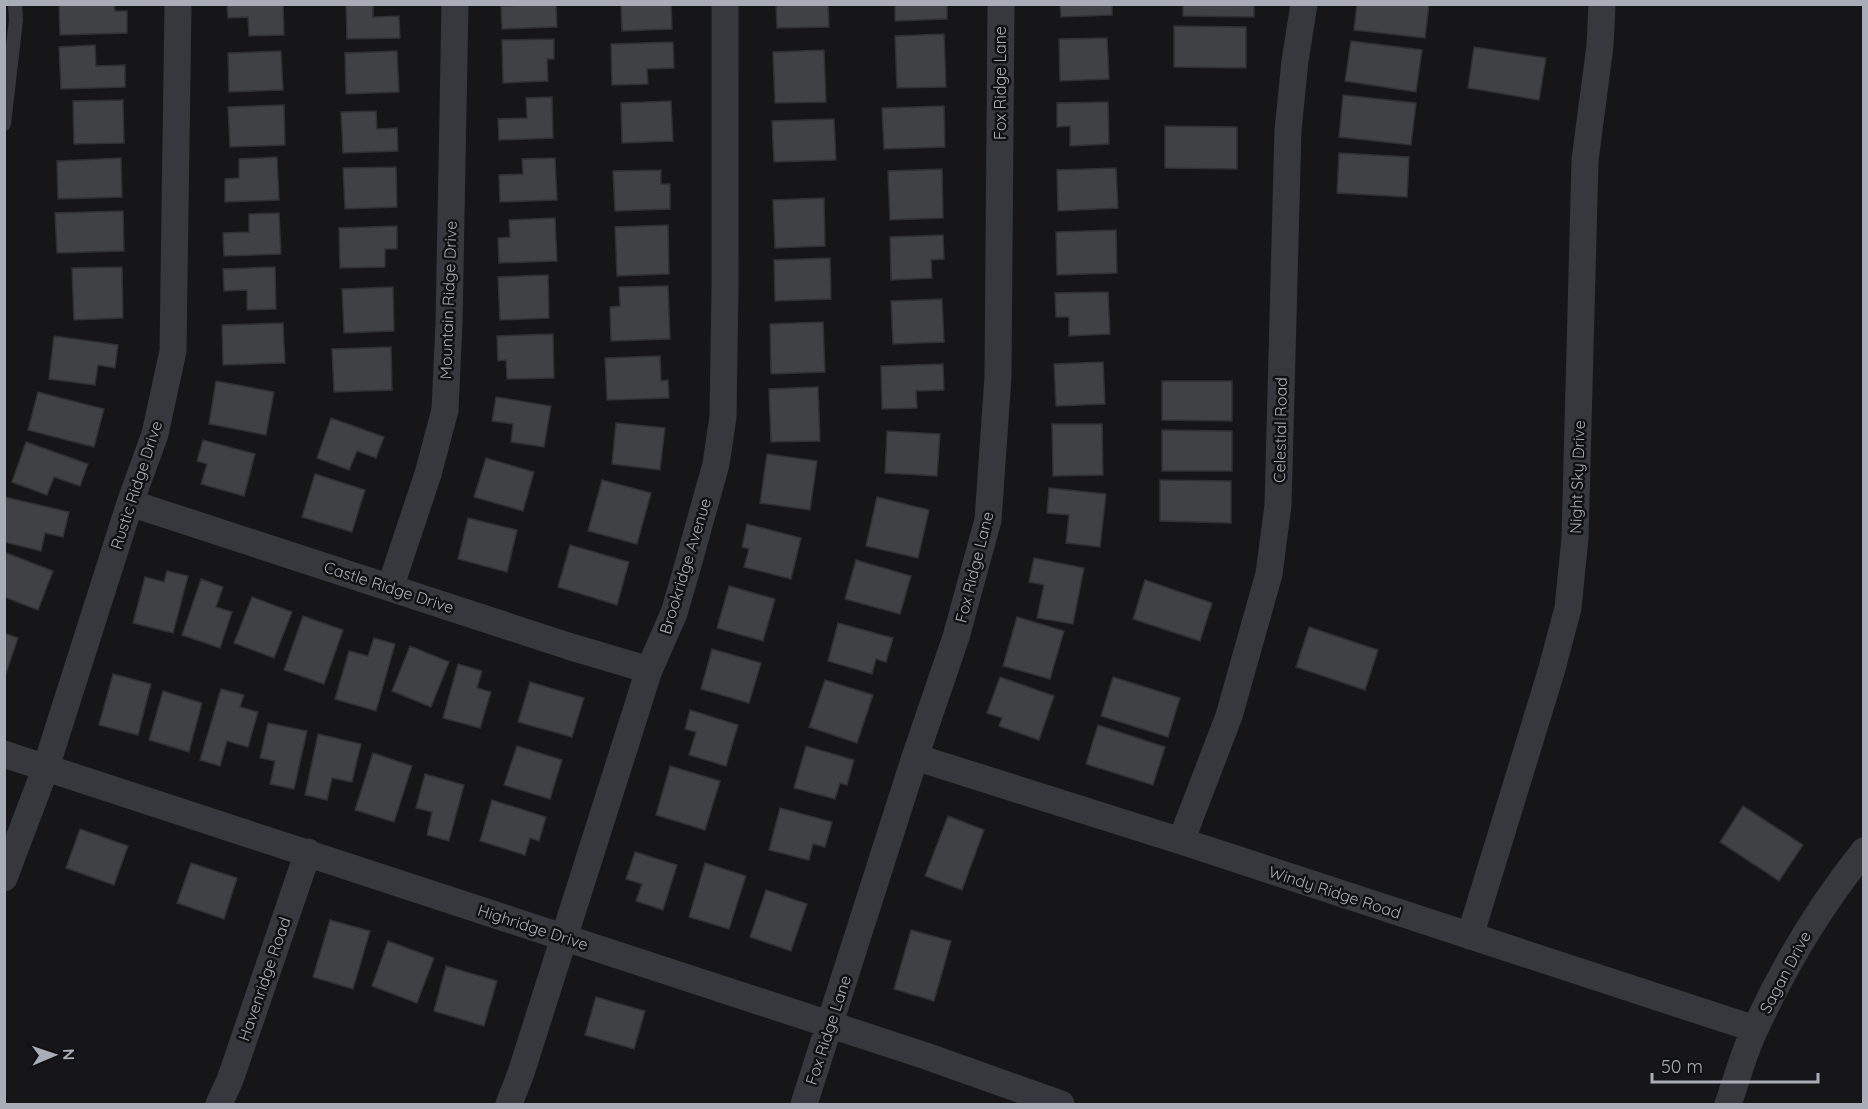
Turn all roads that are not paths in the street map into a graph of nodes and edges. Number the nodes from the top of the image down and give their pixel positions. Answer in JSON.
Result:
{"nodes":[{"id":1,"x":15,"y":4,"type":"edge"},
{"id":2,"x":178,"y":4,"type":"edge"},
{"id":3,"x":455,"y":4,"type":"edge"},
{"id":4,"x":725,"y":4,"type":"edge"},
{"id":5,"x":1001,"y":4,"type":"edge"},
{"id":6,"x":1305,"y":4,"type":"edge"},
{"id":7,"x":1602,"y":4,"type":"edge"},
{"id":8,"x":7,"y":88,"type":"edge"},
{"id":9,"x":4,"y":124,"type":"edge"},
{"id":10,"x":129,"y":503,"type":"junction"},
{"id":11,"x":390,"y":588,"type":"junction"},
{"id":12,"x":649,"y":670,"type":"junction"},
{"id":13,"x":4,"y":754,"type":"edge"},
{"id":14,"x":915,"y":757,"type":"junction"},
{"id":15,"x":45,"y":767,"type":"junction"},
{"id":16,"x":1181,"y":841,"type":"junction"},
{"id":17,"x":1863,"y":851,"type":"edge"},
{"id":18,"x":308,"y":852,"type":"junction"},
{"id":19,"x":4,"y":878,"type":"edge"},
{"id":20,"x":1470,"y":936,"type":"junction"},
{"id":21,"x":564,"y":938,"type":"junction"},
{"id":22,"x":830,"y":1024,"type":"junction"},
{"id":23,"x":1755,"y":1029,"type":"junction"},
{"id":24,"x":219,"y":1104,"type":"edge"},
{"id":25,"x":508,"y":1104,"type":"edge"},
{"id":26,"x":804,"y":1104,"type":"edge"},
{"id":27,"x":1061,"y":1104,"type":"edge"},
{"id":28,"x":1728,"y":1104,"type":"edge"}],
"edges":[{"from":1,"to":8,"type":"lane"},
{"from":2,"to":10,"type":"street","name":"Rustic Ridge Drive"},
{"from":3,"to":11,"type":"street","name":"Mountain Ridge Drive"},
{"from":4,"to":12,"type":"street","name":"Brookridge Avenue"},
{"from":5,"to":14,"type":"street","name":"Fox Ridge Lane"},
{"from":6,"to":16,"type":"street","name":"Celestial Road"},
{"from":7,"to":20,"type":"street","name":"Night Sky Drive"},
{"from":8,"to":9,"type":"lane"},
{"from":10,"to":11,"type":"street","name":"Castle Ridge Drive"},
{"from":10,"to":15,"type":"street","name":"Rustic Ridge Drive"},
{"from":11,"to":12,"type":"street","name":"Castle Ridge Drive"},
{"from":12,"to":21,"type":"street","name":"Brookridge Avenue"},
{"from":13,"to":15,"type":"street","name":"Highridge Drive"},
{"from":14,"to":16,"type":"street","name":"Windy Ridge Road"},
{"from":14,"to":22,"type":"street","name":"Fox Ridge Lane"},
{"from":15,"to":18,"type":"street","name":"Highridge Drive"},
{"from":15,"to":19,"type":"street","name":"Rustic Ridge Drive"},
{"from":16,"to":20,"type":"street","name":"Windy Ridge Road"},
{"from":17,"to":23,"type":"street","name":"Sagan Drive"},
{"from":18,"to":21,"type":"street","name":"Highridge Drive"},
{"from":18,"to":24,"type":"street","name":"Havenridge Road"},
{"from":20,"to":23,"type":"street","name":"Windy Ridge Road"},
{"from":21,"to":22,"type":"street","name":"Highridge Drive"},
{"from":21,"to":25,"type":"street","name":"Brookridge Avenue"},
{"from":22,"to":26,"type":"street","name":"Fox Ridge Lane"},
{"from":22,"to":27,"type":"street","name":"Highridge Drive"},
{"from":23,"to":28,"type":"street","name":"Sagan Drive"}]}
